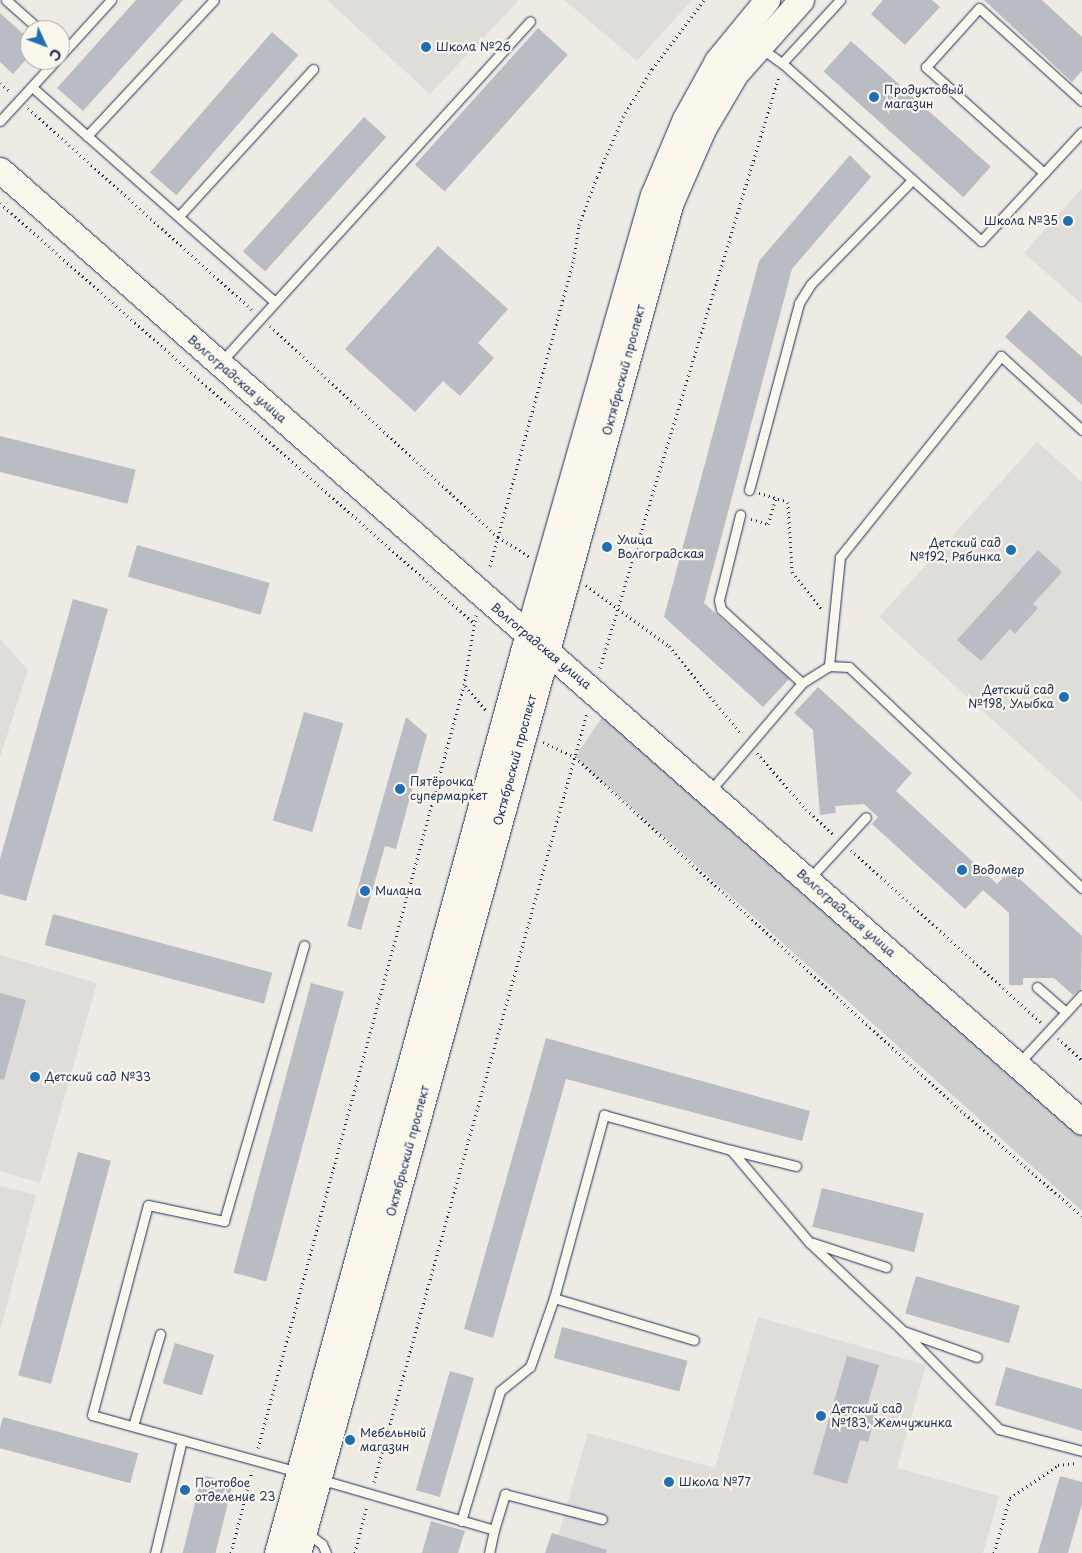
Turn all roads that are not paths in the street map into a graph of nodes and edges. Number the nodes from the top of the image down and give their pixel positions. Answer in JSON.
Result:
{"nodes":[{"id":1,"x":6,"y":0,"type":"edge"},
{"id":2,"x":111,"y":0,"type":"edge"},
{"id":3,"x":214,"y":0,"type":"edge"},
{"id":4,"x":767,"y":0,"type":"edge"},
{"id":5,"x":801,"y":0,"type":"edge"},
{"id":6,"x":840,"y":0,"type":"edge"},
{"id":7,"x":29,"y":20,"type":"edge"},
{"id":8,"x":530,"y":21,"type":"dead end"},
{"id":9,"x":70,"y":43,"type":"edge"},
{"id":10,"x":759,"y":46,"type":"junction"},
{"id":11,"x":782,"y":64,"type":"junction"},
{"id":12,"x":314,"y":69,"type":"dead end"},
{"id":13,"x":47,"y":70,"type":"edge"},
{"id":14,"x":32,"y":86,"type":"junction"},
{"id":15,"x":1082,"y":101,"type":"edge"},
{"id":16,"x":0,"y":121,"type":"edge"},
{"id":17,"x":1082,"y":132,"type":"edge"},
{"id":18,"x":87,"y":136,"type":"junction"},
{"id":19,"x":0,"y":170,"type":"edge"},
{"id":20,"x":1044,"y":173,"type":"junction"},
{"id":21,"x":911,"y":181,"type":"junction"},
{"id":22,"x":178,"y":216,"type":"junction"},
{"id":23,"x":274,"y":301,"type":"junction"},
{"id":24,"x":220,"y":364,"type":"junction"},
{"id":25,"x":1082,"y":430,"type":"edge"},
{"id":26,"x":749,"y":490,"type":"road end"},
{"id":27,"x":740,"y":515,"type":"road end"},
{"id":28,"x":537,"y":641,"type":"junction"},
{"id":29,"x":829,"y":666,"type":"junction"},
{"id":30,"x":802,"y":683,"type":"junction"},
{"id":31,"x":709,"y":792,"type":"junction"},
{"id":32,"x":866,"y":817,"type":"dead end"},
{"id":33,"x":808,"y":880,"type":"junction"},
{"id":34,"x":1082,"y":888,"type":"edge"},
{"id":35,"x":304,"y":945,"type":"dead end"},
{"id":36,"x":1037,"y":987,"type":"dead end"},
{"id":37,"x":1082,"y":995,"type":"edge"},
{"id":38,"x":1066,"y":1012,"type":"junction"},
{"id":39,"x":1018,"y":1064,"type":"junction"},
{"id":40,"x":1082,"y":1122,"type":"edge"},
{"id":41,"x":731,"y":1150,"type":"junction"},
{"id":42,"x":796,"y":1166,"type":"dead end"},
{"id":43,"x":809,"y":1242,"type":"junction"},
{"id":44,"x":886,"y":1267,"type":"dead end"},
{"id":45,"x":554,"y":1298,"type":"junction"},
{"id":46,"x":903,"y":1331,"type":"junction"},
{"id":47,"x":160,"y":1334,"type":"dead end"},
{"id":48,"x":694,"y":1340,"type":"dead end"},
{"id":49,"x":977,"y":1357,"type":"dead end"},
{"id":50,"x":133,"y":1426,"type":"junction"},
{"id":51,"x":182,"y":1440,"type":"junction"},
{"id":52,"x":1082,"y":1451,"type":"edge"},
{"id":53,"x":309,"y":1476,"type":"junction"},
{"id":54,"x":602,"y":1519,"type":"dead end"},
{"id":55,"x":461,"y":1521,"type":"junction"},
{"id":56,"x":494,"y":1530,"type":"junction"},
{"id":57,"x":301,"y":1542,"type":"edge"},
{"id":58,"x":155,"y":1553,"type":"edge"},
{"id":59,"x":277,"y":1553,"type":"edge"},
{"id":60,"x":326,"y":1553,"type":"edge"},
{"id":61,"x":488,"y":1553,"type":"edge"}],
"edges":[{"from":1,"to":7,"type":"lane"},
{"from":2,"to":9,"type":"lane"},
{"from":3,"to":18,"type":"lane"},
{"from":4,"to":28,"type":"main road","name":"Октябрьский проспект"},
{"from":5,"to":10,"type":"main road","name":"Октябрьский проспект"},
{"from":6,"to":11,"type":"lane"},
{"from":8,"to":23,"type":"lane"},
{"from":10,"to":11,"type":"lane"},
{"from":10,"to":28,"type":"main road","name":"Октябрьский проспект"},
{"from":11,"to":21,"type":"lane"},
{"from":12,"to":22,"type":"lane"},
{"from":13,"to":14,"type":"lane"},
{"from":14,"to":16,"type":"lane"},
{"from":14,"to":18,"type":"lane"},
{"from":15,"to":20,"type":"lane"},
{"from":17,"to":20,"type":"lane"},
{"from":18,"to":22,"type":"lane"},
{"from":19,"to":24,"type":"main road","name":"Волгоградская улица"},
{"from":20,"to":21,"type":"lane"},
{"from":21,"to":26,"type":"lane"},
{"from":22,"to":23,"type":"lane"},
{"from":23,"to":24,"type":"lane"},
{"from":24,"to":28,"type":"main road","name":"Волгоградская улица"},
{"from":25,"to":29,"type":"lane"},
{"from":27,"to":30,"type":"lane"},
{"from":28,"to":31,"type":"main road","name":"Волгоградская улица"},
{"from":28,"to":53,"type":"main road","name":"Октябрьский проспект"},
{"from":29,"to":30,"type":"lane"},
{"from":29,"to":34,"type":"lane"},
{"from":30,"to":31,"type":"lane"},
{"from":31,"to":33,"type":"main road","name":"Волгоградская улица"},
{"from":32,"to":33,"type":"lane"},
{"from":33,"to":39,"type":"main road","name":"Волгоградская улица"},
{"from":35,"to":50,"type":"lane"},
{"from":36,"to":38,"type":"lane"},
{"from":37,"to":38,"type":"lane"},
{"from":38,"to":39,"type":"lane"},
{"from":39,"to":40,"type":"main road","name":"Волгоградская улица"},
{"from":41,"to":42,"type":"lane"},
{"from":41,"to":43,"type":"lane"},
{"from":41,"to":45,"type":"lane"},
{"from":43,"to":44,"type":"lane"},
{"from":43,"to":46,"type":"lane"},
{"from":45,"to":48,"type":"lane"},
{"from":45,"to":55,"type":"lane"},
{"from":46,"to":49,"type":"lane"},
{"from":46,"to":52,"type":"lane"},
{"from":47,"to":50,"type":"lane"},
{"from":50,"to":51,"type":"lane"},
{"from":51,"to":53,"type":"lane"},
{"from":51,"to":58,"type":"lane"},
{"from":53,"to":55,"type":"lane"},
{"from":53,"to":57,"type":"main road","name":"Октябрьский проспект"},
{"from":53,"to":59,"type":"main road","name":"Октябрьский проспект"},
{"from":54,"to":56,"type":"lane"},
{"from":55,"to":56,"type":"lane"},
{"from":56,"to":61,"type":"lane"},
{"from":57,"to":60,"type":"lane"}]}
